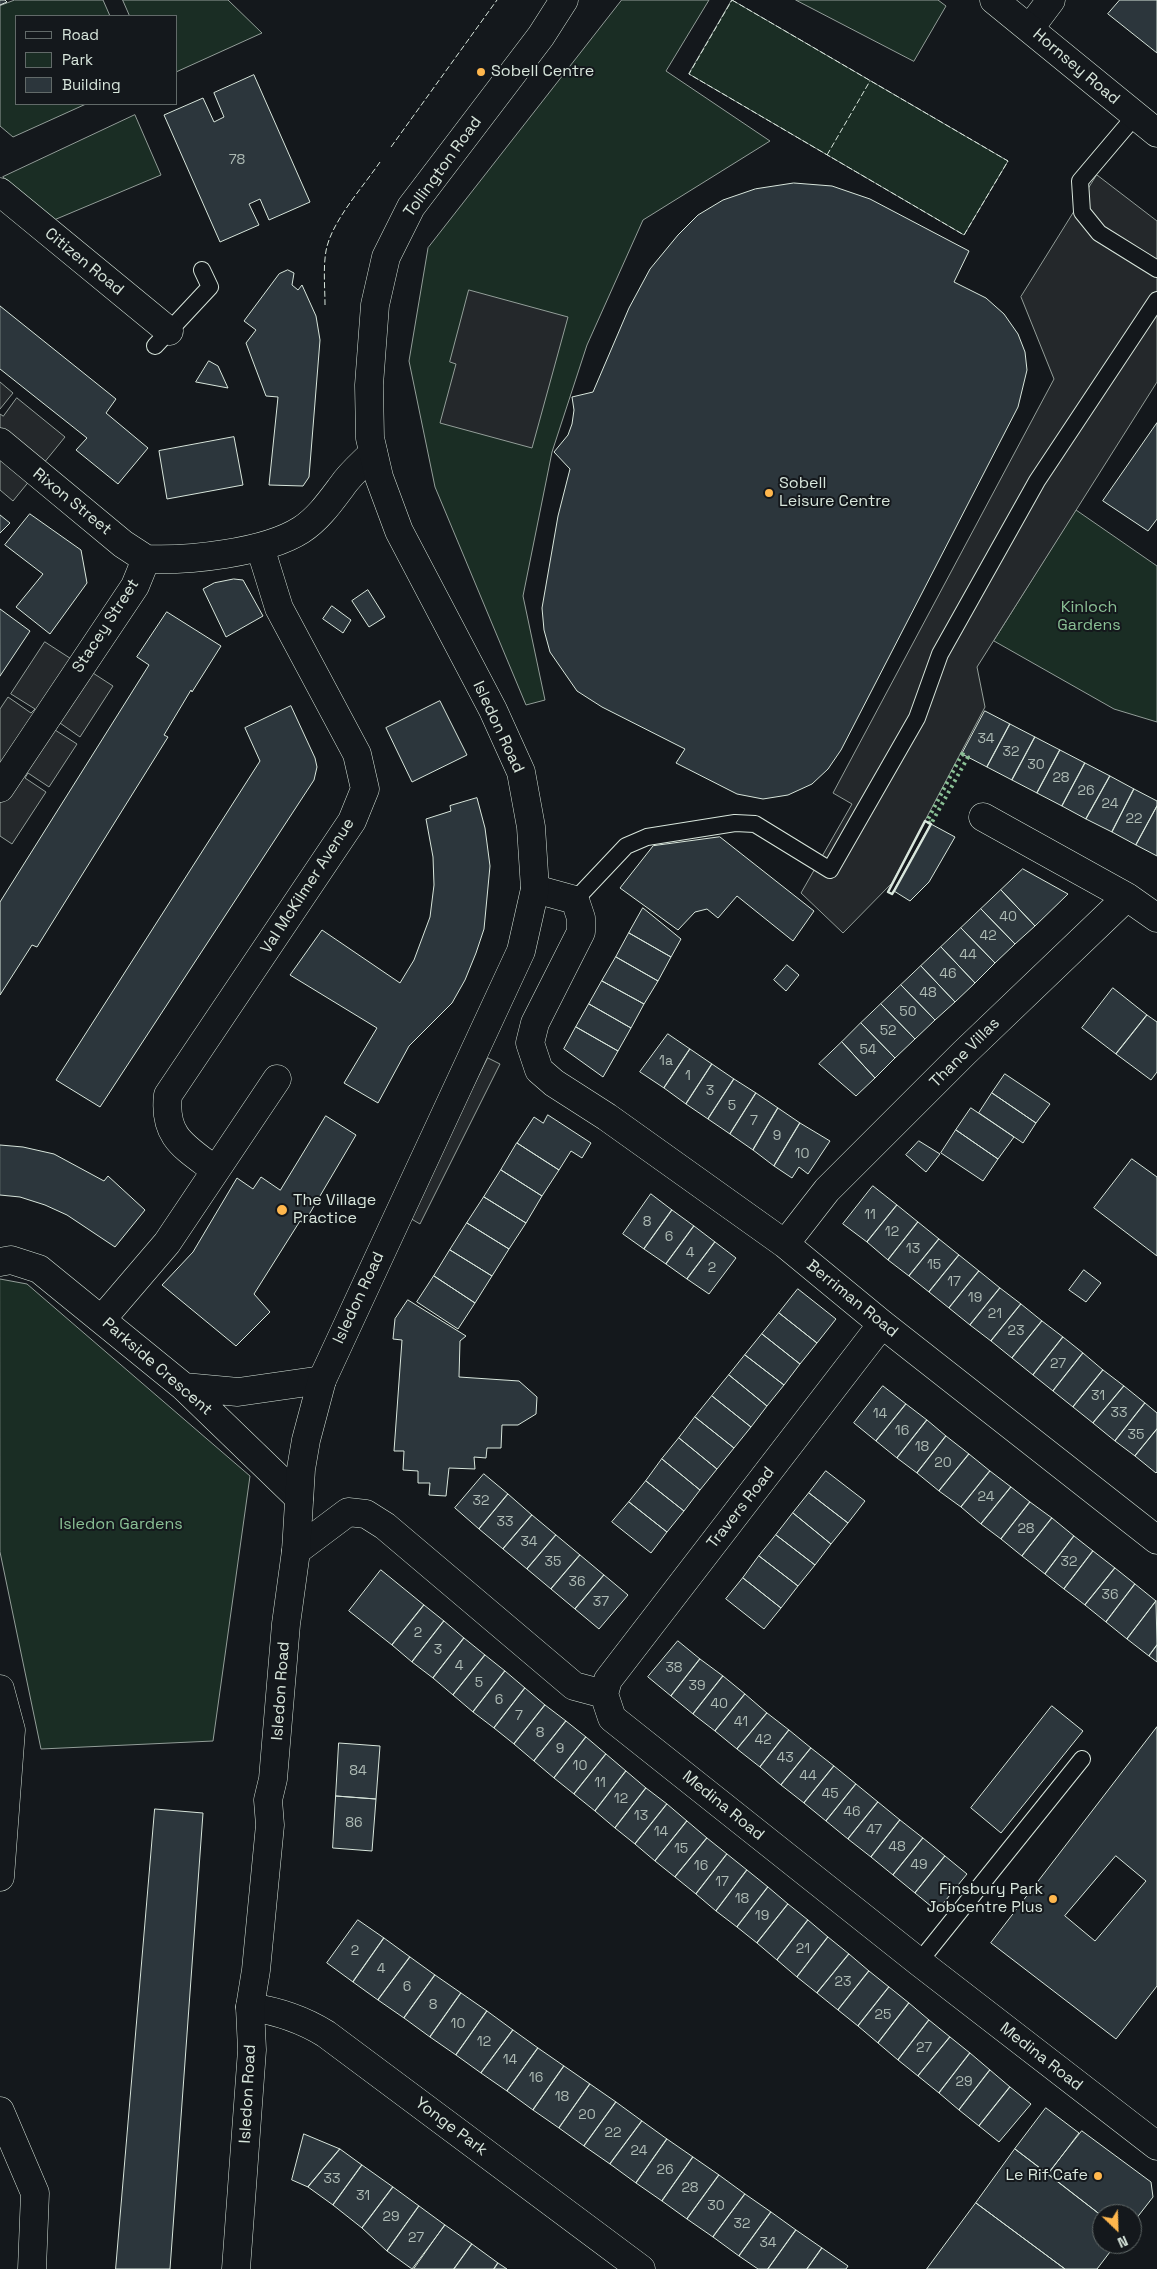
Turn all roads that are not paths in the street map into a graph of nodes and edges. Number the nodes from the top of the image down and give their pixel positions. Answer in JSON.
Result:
{"nodes":[{"id":1,"x":564,"y":0,"type":"edge"},
{"id":2,"x":994,"y":0,"type":"edge"},
{"id":3,"x":1051,"y":0,"type":"edge"},
{"id":4,"x":1030,"y":28,"type":"junction"},
{"id":5,"x":1135,"y":116,"type":"junction"},
{"id":6,"x":1157,"y":133,"type":"edge"},
{"id":7,"x":0,"y":192,"type":"edge"},
{"id":8,"x":1157,"y":269,"type":"edge"},
{"id":9,"x":202,"y":270,"type":"dead end"},
{"id":10,"x":1157,"y":300,"type":"edge"},
{"id":11,"x":162,"y":338,"type":"joint"},
{"id":12,"x":369,"y":384,"type":"joint"},
{"id":13,"x":0,"y":442,"type":"edge"},
{"id":14,"x":373,"y":453,"type":"junction"},
{"id":15,"x":260,"y":547,"type":"junction"},
{"id":16,"x":146,"y":559,"type":"junction"},
{"id":17,"x":0,"y":788,"type":"edge"},
{"id":18,"x":983,"y":817,"type":"dead end"},
{"id":19,"x":535,"y":889,"type":"junction"},
{"id":20,"x":1127,"y":897,"type":"junction"},
{"id":21,"x":575,"y":900,"type":"junction"},
{"id":22,"x":1157,"y":918,"type":"edge"},
{"id":23,"x":277,"y":1079,"type":"dead end"},
{"id":24,"x":215,"y":1170,"type":"junction"},
{"id":25,"x":785,"y":1244,"type":"junction"},
{"id":26,"x":0,"y":1262,"type":"edge"},
{"id":27,"x":102,"y":1318,"type":"junction"},
{"id":28,"x":882,"y":1324,"type":"junction"},
{"id":29,"x":322,"y":1380,"type":"junction"},
{"id":30,"x":184,"y":1387,"type":"junction"},
{"id":31,"x":300,"y":1498,"type":"junction"},
{"id":32,"x":1157,"y":1540,"type":"edge"},
{"id":33,"x":296,"y":1551,"type":"junction"},
{"id":34,"x":0,"y":1689,"type":"edge"},
{"id":35,"x":604,"y":1694,"type":"junction"},
{"id":36,"x":1082,"y":1758,"type":"dead end"},
{"id":37,"x":0,"y":1859,"type":"edge"},
{"id":38,"x":919,"y":1962,"type":"junction"},
{"id":39,"x":250,"y":2007,"type":"junction"},
{"id":40,"x":0,"y":2111,"type":"edge"},
{"id":41,"x":1157,"y":2146,"type":"edge"},
{"id":42,"x":32,"y":2269,"type":"edge"},
{"id":43,"x":236,"y":2269,"type":"edge"},
{"id":44,"x":641,"y":2269,"type":"edge"}],
"edges":[{"from":1,"to":12,"type":"main road","name":"Tollington Road"},
{"from":2,"to":4,"type":"main road","name":"Hornsey Road"},
{"from":3,"to":4,"type":"main road"},
{"from":4,"to":5,"type":"main road","name":"Hornsey Road"},
{"from":5,"to":6,"type":"main road","name":"Hornsey Road"},
{"from":5,"to":8,"type":"lane"},
{"from":7,"to":11,"type":"main road","name":"Citizen Road"},
{"from":9,"to":11,"type":"lane"},
{"from":10,"to":21,"type":"lane"},
{"from":12,"to":14,"type":"main road","name":"Isledon Road"},
{"from":13,"to":16,"type":"main road","name":"Rixon Street"},
{"from":14,"to":15,"type":"main road","name":"Stacey Street"},
{"from":14,"to":19,"type":"main road","name":"Isledon Road"},
{"from":15,"to":16,"type":"main road","name":"Stacey Street"},
{"from":15,"to":24,"type":"main road","name":"Val McKilmer Avenue"},
{"from":16,"to":17,"type":"main road","name":"Stacey Street"},
{"from":18,"to":20,"type":"main road"},
{"from":19,"to":21,"type":"main road"},
{"from":19,"to":29,"type":"main road","name":"Isledon Road"},
{"from":20,"to":22,"type":"main road"},
{"from":20,"to":25,"type":"main road","name":"Thane Villas"},
{"from":21,"to":25,"type":"main road","name":"Berriman Road"},
{"from":23,"to":24,"type":"main road"},
{"from":24,"to":27,"type":"main road"},
{"from":25,"to":28,"type":"main road","name":"Berriman Road"},
{"from":26,"to":27,"type":"main road","name":"Parkside Crescent"},
{"from":27,"to":30,"type":"main road","name":"Parkside Crescent"},
{"from":28,"to":32,"type":"main road","name":"Berriman Road"},
{"from":28,"to":35,"type":"main road","name":"Travers Road"},
{"from":29,"to":30,"type":"main road"},
{"from":29,"to":31,"type":"main road","name":"Isledon Road"},
{"from":30,"to":31,"type":"main road","name":"Parkside Crescent"},
{"from":31,"to":33,"type":"main road","name":"Isledon Road"},
{"from":33,"to":35,"type":"main road"},
{"from":33,"to":39,"type":"main road","name":"Isledon Road"},
{"from":34,"to":37,"type":"main road"},
{"from":35,"to":38,"type":"main road","name":"Medina Road"},
{"from":36,"to":38,"type":"lane"},
{"from":38,"to":41,"type":"main road","name":"Medina Road"},
{"from":39,"to":43,"type":"main road","name":"Isledon Road"},
{"from":39,"to":44,"type":"main road","name":"Yonge Park"},
{"from":40,"to":42,"type":"main road"}]}
